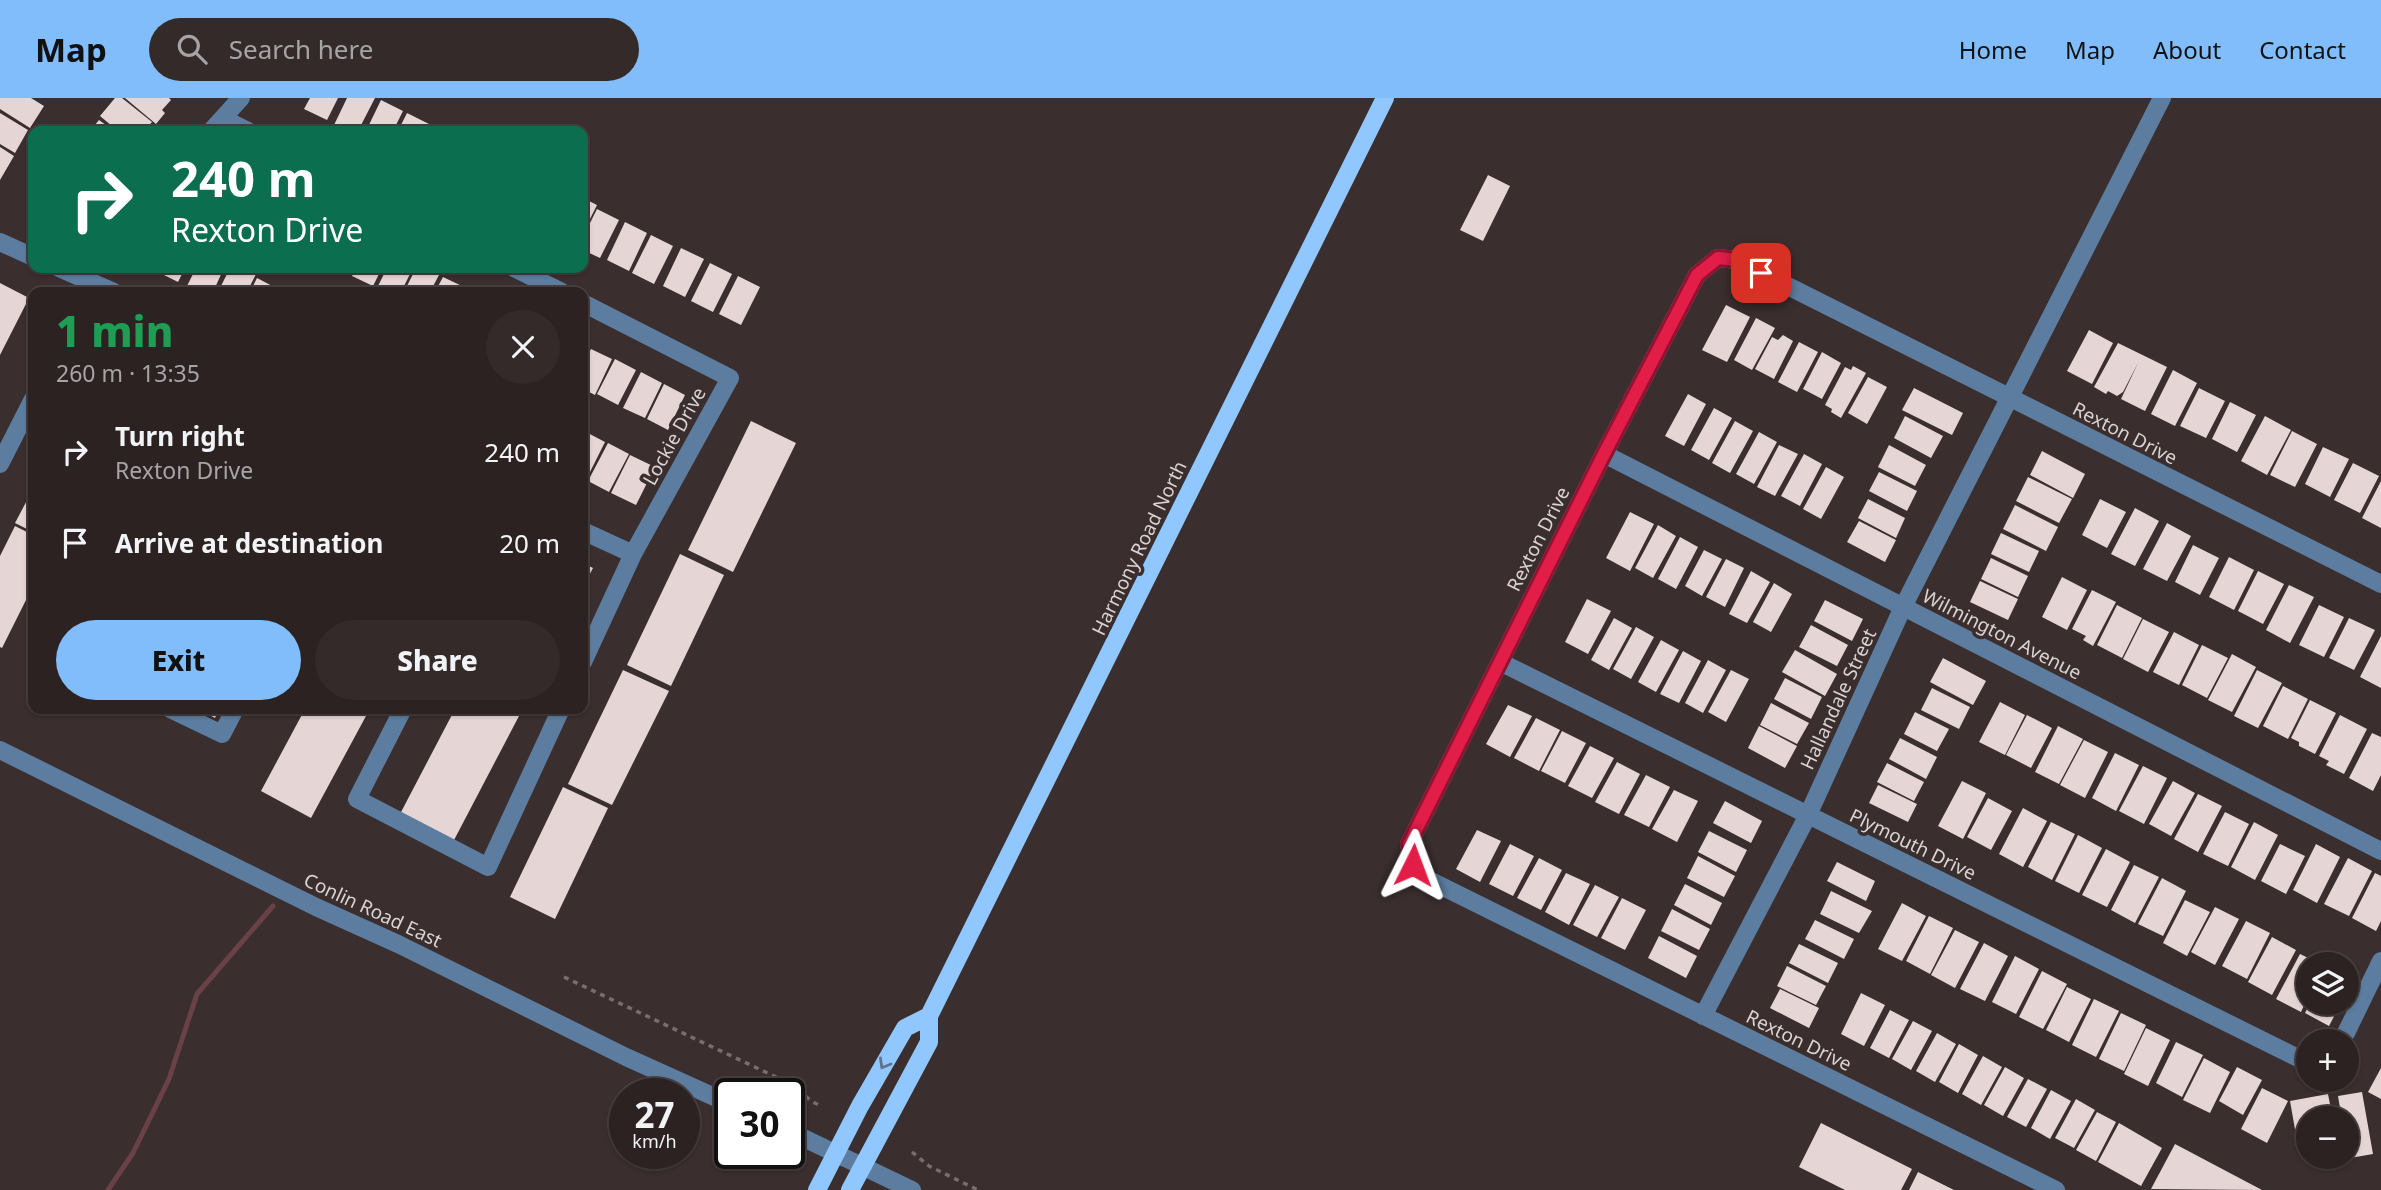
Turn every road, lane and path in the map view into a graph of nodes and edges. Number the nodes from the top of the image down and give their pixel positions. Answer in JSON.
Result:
{"nodes":[{"id":1,"x":241,"y":98,"type":"edge"},
{"id":2,"x":1385,"y":98,"type":"edge"},
{"id":3,"x":2162,"y":98,"type":"edge"},
{"id":4,"x":218,"y":125,"type":"edge"},
{"id":5,"x":0,"y":242,"type":"edge"},
{"id":6,"x":28,"y":255,"type":"edge"},
{"id":7,"x":73,"y":273,"type":"edge"},
{"id":8,"x":524,"y":273,"type":"edge"},
{"id":9,"x":95,"y":281,"type":"edge"},
{"id":10,"x":552,"y":287,"type":"edge"},
{"id":11,"x":588,"y":306,"type":"edge"},
{"id":12,"x":2010,"y":399,"type":"junction"},
{"id":13,"x":28,"y":409,"type":"edge"},
{"id":14,"x":1604,"y":454,"type":"junction"},
{"id":15,"x":0,"y":464,"type":"edge"},
{"id":16,"x":588,"y":533,"type":"edge"},
{"id":17,"x":633,"y":554,"type":"junction"},
{"id":18,"x":2381,"y":584,"type":"edge"},
{"id":19,"x":1903,"y":607,"type":"junction"},
{"id":20,"x":588,"y":651,"type":"edge"},
{"id":21,"x":1500,"y":662,"type":"junction"},
{"id":22,"x":180,"y":714,"type":"edge"},
{"id":23,"x":232,"y":714,"type":"edge"},
{"id":24,"x":400,"y":714,"type":"edge"},
{"id":25,"x":559,"y":714,"type":"edge"},
{"id":26,"x":0,"y":750,"type":"edge"},
{"id":27,"x":1808,"y":815,"type":"junction"},
{"id":28,"x":2381,"y":851,"type":"edge"},
{"id":29,"x":2381,"y":961,"type":"edge"},
{"id":30,"x":564,"y":977,"type":"dead end"},
{"id":31,"x":929,"y":1016,"type":"junction"},
{"id":32,"x":1703,"y":1016,"type":"junction"},
{"id":33,"x":2348,"y":1029,"type":"edge"},
{"id":34,"x":2296,"y":1057,"type":"edge"},
{"id":35,"x":714,"y":1097,"type":"edge"},
{"id":36,"x":819,"y":1105,"type":"dead end"},
{"id":37,"x":805,"y":1139,"type":"edge"},
{"id":38,"x":912,"y":1152,"type":"dead end"},
{"id":39,"x":836,"y":1153,"type":"junction"},
{"id":40,"x":863,"y":1166,"type":"junction"},
{"id":41,"x":817,"y":1190,"type":"edge"},
{"id":42,"x":850,"y":1190,"type":"edge"},
{"id":43,"x":912,"y":1190,"type":"edge"},
{"id":44,"x":978,"y":1190,"type":"edge"},
{"id":45,"x":2056,"y":1190,"type":"edge"}],
"edges":[{"from":1,"to":4,"type":"street"},
{"from":2,"to":31,"type":"main road","name":"Harmony Road North"},
{"from":3,"to":12,"type":"street","name":"Hallandale Street"},
{"from":5,"to":6,"type":"street"},
{"from":7,"to":9,"type":"street"},
{"from":8,"to":10,"type":"street"},
{"from":11,"to":17,"type":"street","name":"Lockie Drive"},
{"from":12,"to":14,"type":"street","name":"Rexton Drive"},
{"from":12,"to":18,"type":"street","name":"Rexton Drive"},
{"from":12,"to":19,"type":"street","name":"Hallandale Street"},
{"from":13,"to":15,"type":"street"},
{"from":14,"to":19,"type":"street","name":"Wilmington Avenue"},
{"from":14,"to":21,"type":"street","name":"Rexton Drive"},
{"from":16,"to":17,"type":"street"},
{"from":17,"to":20,"type":"street","name":"Lockie Drive"},
{"from":19,"to":27,"type":"street","name":"Hallandale Street"},
{"from":19,"to":28,"type":"street","name":"Wilmington Avenue"},
{"from":21,"to":27,"type":"street","name":"Plymouth Drive"},
{"from":21,"to":32,"type":"street","name":"Rexton Drive"},
{"from":22,"to":23,"type":"street"},
{"from":24,"to":25,"type":"street"},
{"from":26,"to":35,"type":"street","name":"Conlin Road East"},
{"from":27,"to":32,"type":"street","name":"Hallandale Street"},
{"from":27,"to":34,"type":"street","name":"Plymouth Drive"},
{"from":29,"to":33,"type":"street"},
{"from":30,"to":36,"type":"path"},
{"from":31,"to":39,"type":"main road","name":"Harmony Road North","one_way":true},
{"from":31,"to":40,"type":"main road","name":"Harmony Road North"},
{"from":32,"to":45,"type":"street","name":"Rexton Drive"},
{"from":37,"to":39,"type":"street"},
{"from":38,"to":44,"type":"path"},
{"from":39,"to":40,"type":"street"},
{"from":39,"to":41,"type":"main road","name":"Harmony Road North"},
{"from":40,"to":42,"type":"main road","name":"Harmony Road North"},
{"from":40,"to":43,"type":"street"}]}
